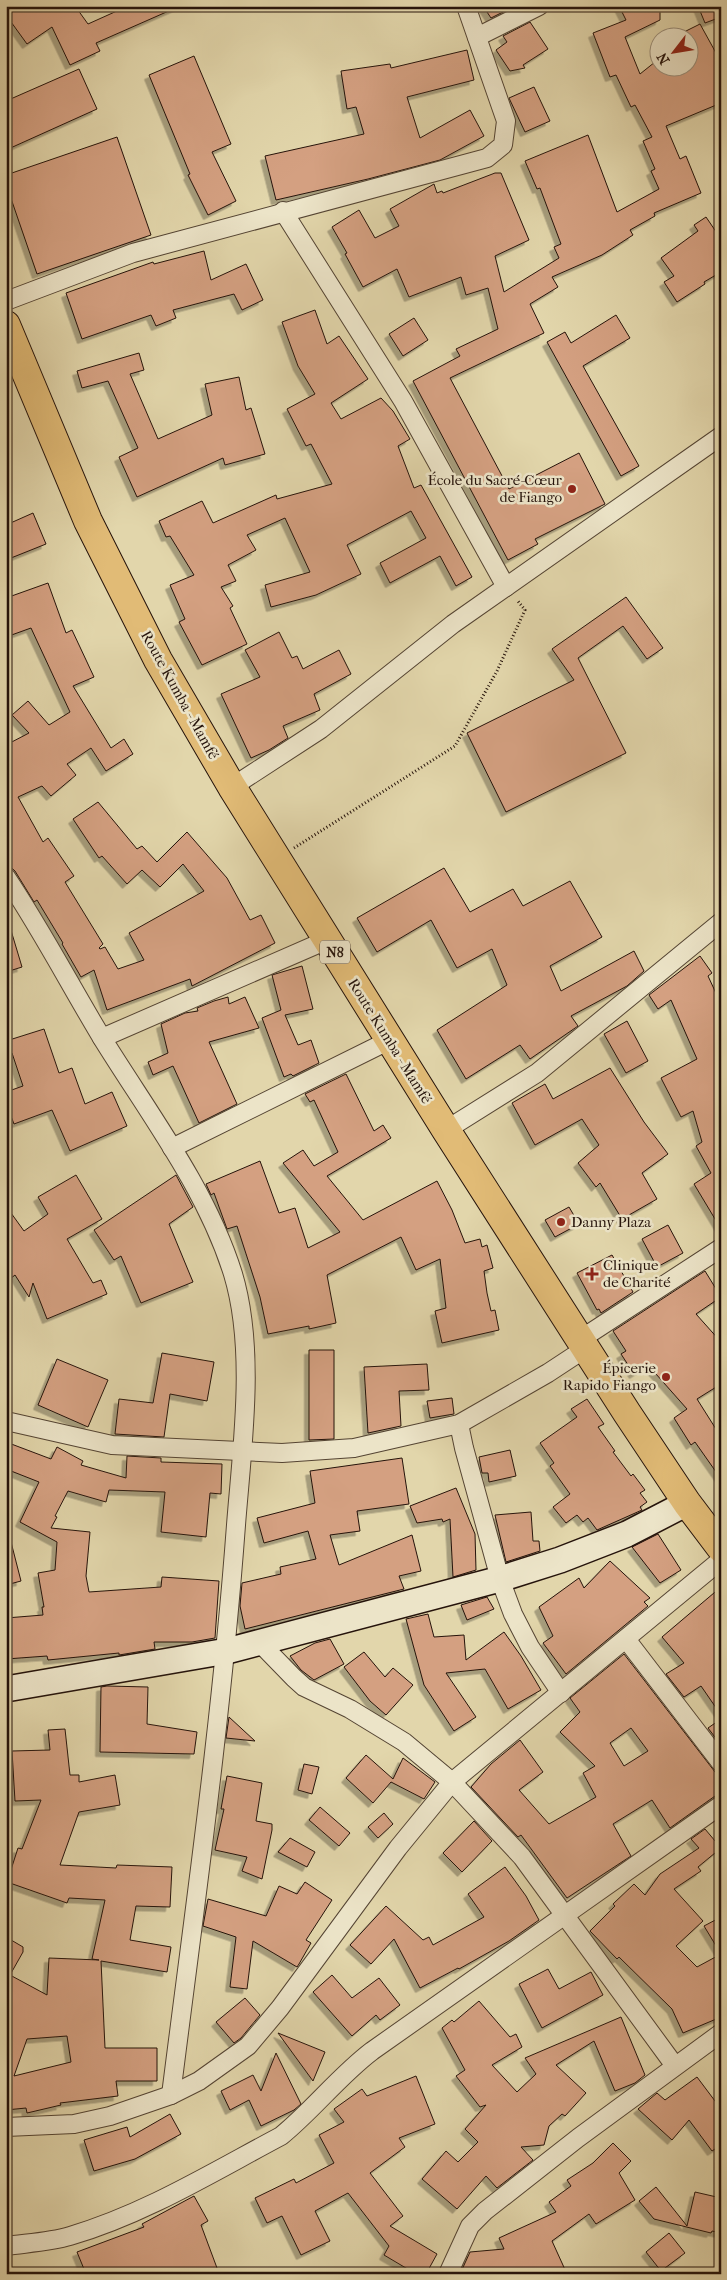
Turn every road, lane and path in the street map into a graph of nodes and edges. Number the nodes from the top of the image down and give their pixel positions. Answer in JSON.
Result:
{"nodes":[{"id":1,"x":466,"y":6,"type":"edge"},
{"id":2,"x":538,"y":6,"type":"edge"},
{"id":3,"x":477,"y":37,"type":"junction"},
{"id":4,"x":283,"y":211,"type":"junction"},
{"id":5,"x":6,"y":301,"type":"edge"},
{"id":6,"x":7,"y":328,"type":"edge"},
{"id":7,"x":721,"y":436,"type":"edge"},
{"id":8,"x":506,"y":587,"type":"junction"},
{"id":9,"x":232,"y":787,"type":"junction"},
{"id":10,"x":277,"y":859,"type":"junction"},
{"id":11,"x":6,"y":877,"type":"edge"},
{"id":12,"x":721,"y":922,"type":"edge"},
{"id":13,"x":327,"y":940,"type":"junction"},
{"id":14,"x":102,"y":1038,"type":"junction"},
{"id":15,"x":390,"y":1040,"type":"junction"},
{"id":16,"x":446,"y":1130,"type":"junction"},
{"id":17,"x":172,"y":1148,"type":"junction"},
{"id":18,"x":721,"y":1248,"type":"edge"},
{"id":19,"x":584,"y":1344,"type":"junction"},
{"id":20,"x":6,"y":1421,"type":"edge"},
{"id":21,"x":459,"y":1424,"type":"junction"},
{"id":22,"x":242,"y":1450,"type":"junction"},
{"id":23,"x":687,"y":1502,"type":"junction"},
{"id":24,"x":721,"y":1548,"type":"edge"},
{"id":25,"x":721,"y":1560,"type":"edge"},
{"id":26,"x":500,"y":1579,"type":"junction"},
{"id":27,"x":626,"y":1639,"type":"junction"},
{"id":28,"x":259,"y":1642,"type":"junction"},
{"id":29,"x":226,"y":1651,"type":"junction"},
{"id":30,"x":6,"y":1689,"type":"edge"},
{"id":31,"x":561,"y":1693,"type":"junction"},
{"id":32,"x":721,"y":1763,"type":"edge"},
{"id":33,"x":452,"y":1782,"type":"junction"},
{"id":34,"x":721,"y":1805,"type":"edge"},
{"id":35,"x":564,"y":1914,"type":"junction"},
{"id":36,"x":721,"y":2033,"type":"edge"},
{"id":37,"x":675,"y":2066,"type":"junction"},
{"id":38,"x":171,"y":2095,"type":"junction"},
{"id":39,"x":6,"y":2127,"type":"edge"},
{"id":40,"x":6,"y":2246,"type":"edge"},
{"id":41,"x":448,"y":2274,"type":"edge"}],
"edges":[{"from":1,"to":3,"type":"street"},
{"from":2,"to":3,"type":"street"},
{"from":3,"to":4,"type":"street"},
{"from":4,"to":5,"type":"street"},
{"from":4,"to":8,"type":"street"},
{"from":6,"to":9,"type":"highway","name":"Route Kumba - Mamfé","number":"N8"},
{"from":7,"to":8,"type":"street"},
{"from":8,"to":9,"type":"street"},
{"from":8,"to":10,"type":"path"},
{"from":9,"to":10,"type":"highway","name":"Route Kumba - Mamfé","number":"N8"},
{"from":10,"to":13,"type":"highway","name":"Route Kumba - Mamfé","number":"N8"},
{"from":11,"to":14,"type":"street"},
{"from":12,"to":16,"type":"street"},
{"from":13,"to":14,"type":"street"},
{"from":13,"to":15,"type":"highway","name":"Route Kumba - Mamfé","number":"N8"},
{"from":14,"to":17,"type":"street"},
{"from":15,"to":16,"type":"highway","name":"Route Kumba - Mamfé","number":"N8"},
{"from":15,"to":17,"type":"street"},
{"from":16,"to":19,"type":"highway","name":"Route Kumba - Mamfé","number":"N8"},
{"from":17,"to":22,"type":"street"},
{"from":18,"to":19,"type":"street"},
{"from":19,"to":21,"type":"street"},
{"from":19,"to":23,"type":"highway","name":"Route Kumba - Mamfé","number":"N8"},
{"from":20,"to":22,"type":"street"},
{"from":21,"to":22,"type":"street"},
{"from":21,"to":26,"type":"street"},
{"from":22,"to":29,"type":"street"},
{"from":23,"to":24,"type":"highway","name":"Route Kumba - Mamfé","number":"N8"},
{"from":23,"to":26,"type":"main road"},
{"from":25,"to":27,"type":"street"},
{"from":26,"to":28,"type":"main road"},
{"from":26,"to":31,"type":"street"},
{"from":27,"to":31,"type":"street"},
{"from":27,"to":32,"type":"street"},
{"from":28,"to":29,"type":"main road"},
{"from":28,"to":33,"type":"street"},
{"from":29,"to":30,"type":"main road"},
{"from":29,"to":38,"type":"street"},
{"from":31,"to":33,"type":"street"},
{"from":33,"to":35,"type":"street"},
{"from":33,"to":38,"type":"street"},
{"from":34,"to":35,"type":"street"},
{"from":35,"to":37,"type":"street"},
{"from":35,"to":40,"type":"street"},
{"from":36,"to":37,"type":"street"},
{"from":37,"to":41,"type":"street"},
{"from":38,"to":39,"type":"street"}]}
